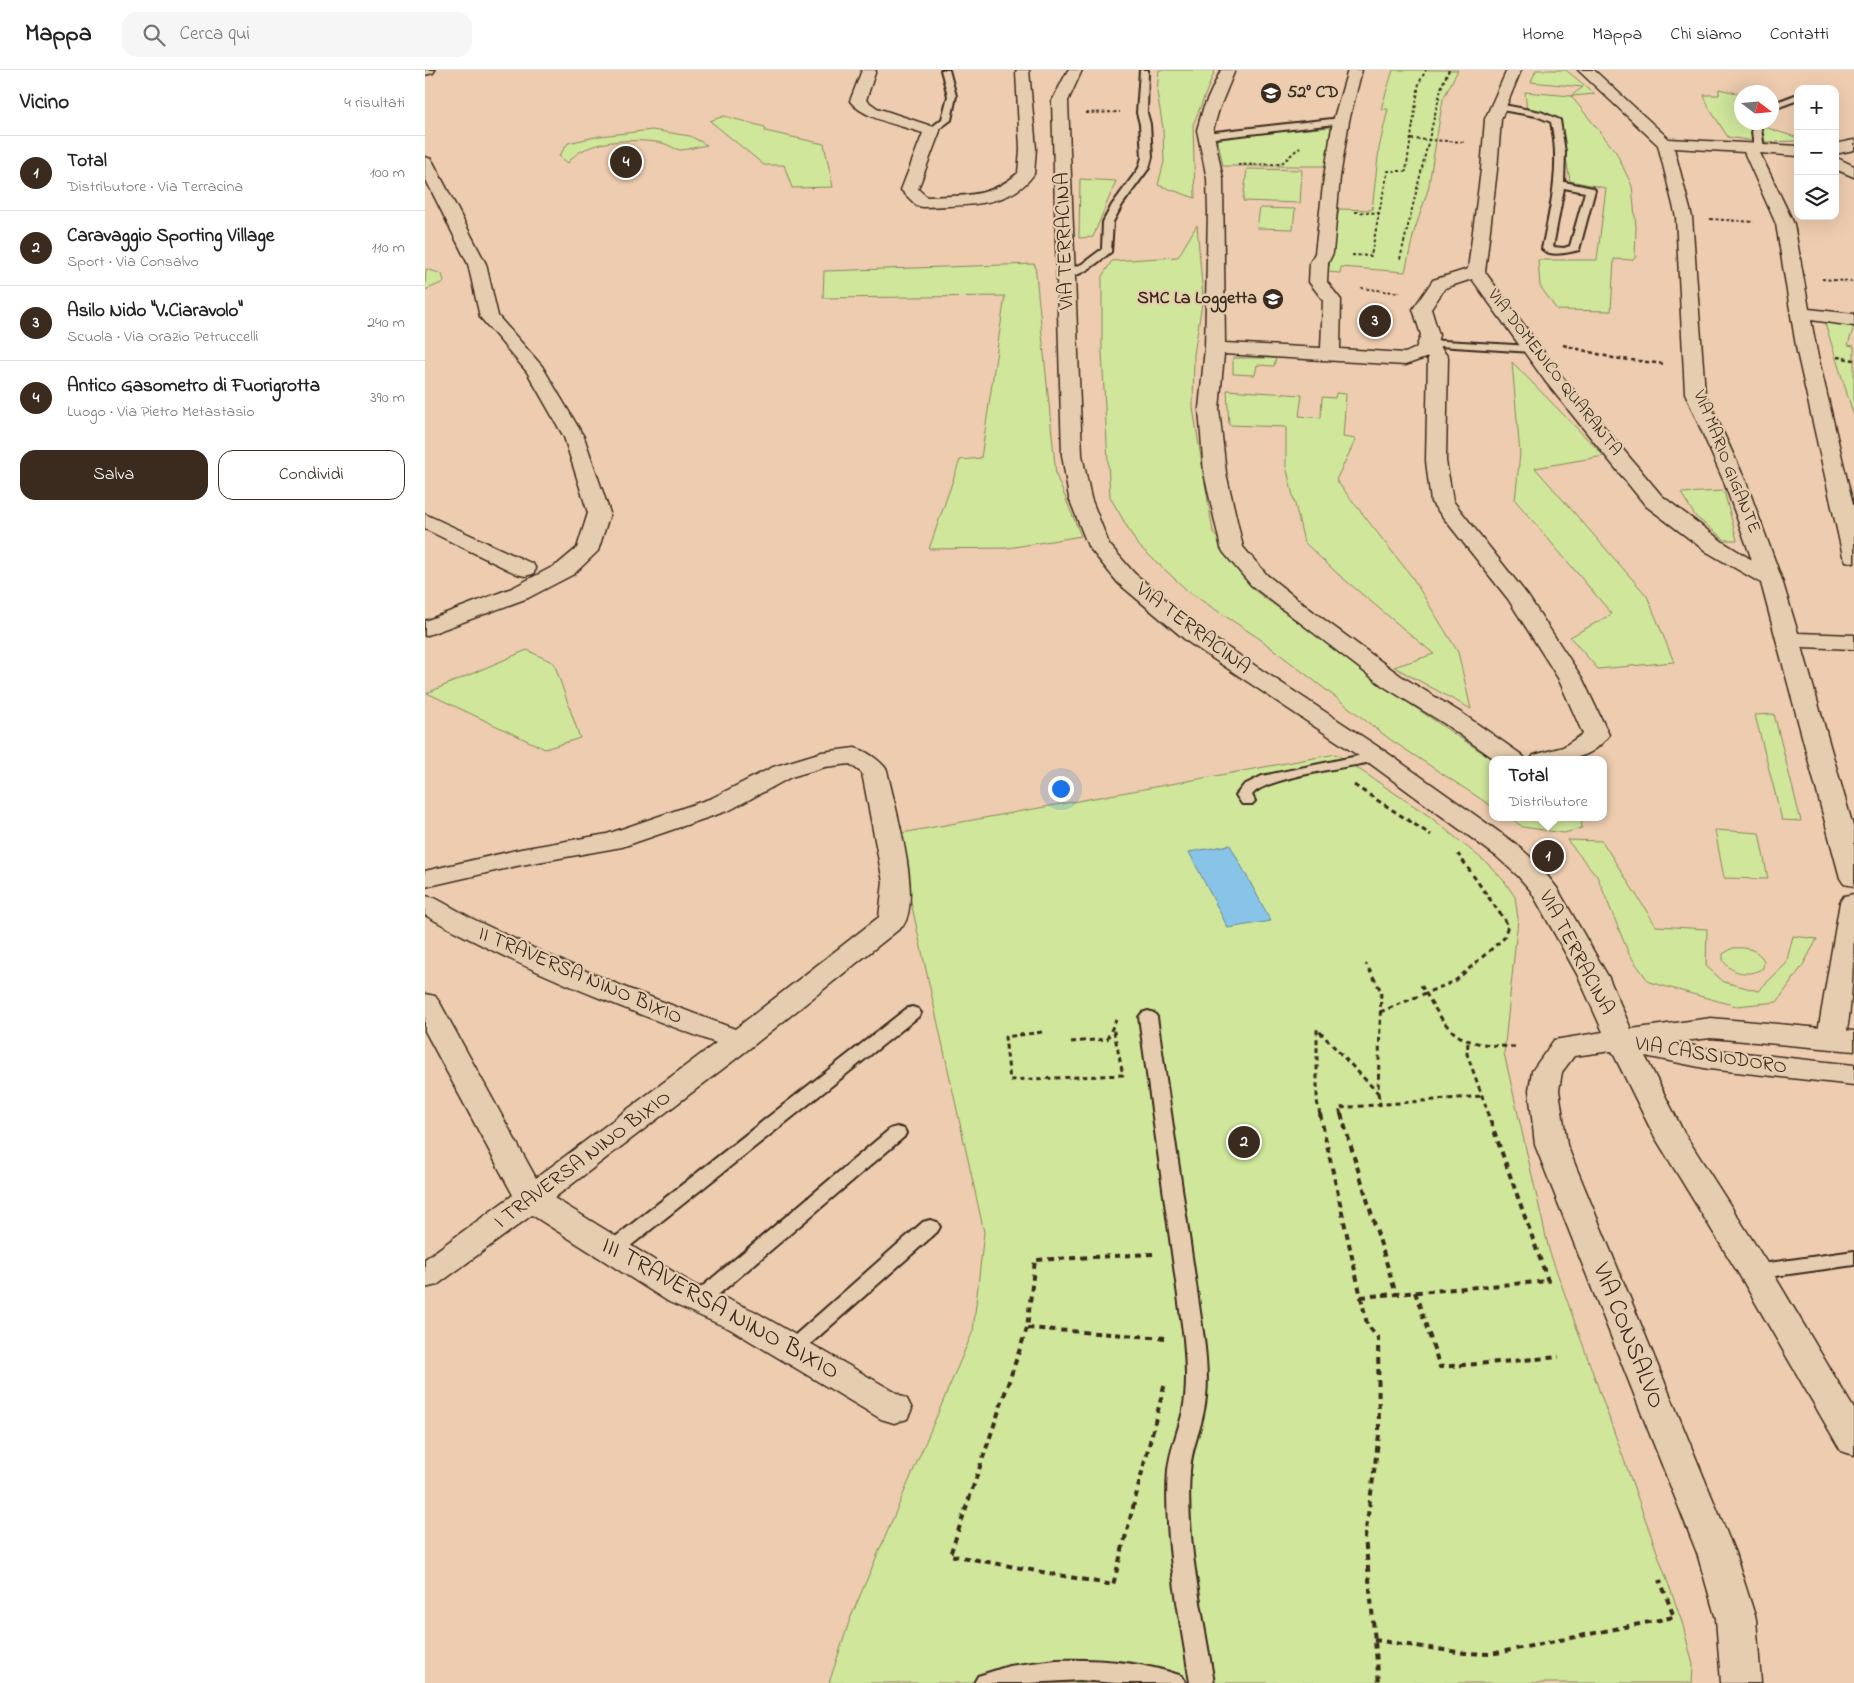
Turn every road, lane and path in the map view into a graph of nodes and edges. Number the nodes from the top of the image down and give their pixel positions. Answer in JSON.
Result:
{"nodes":[{"id":1,"x":869,"y":70,"type":"edge"},
{"id":2,"x":945,"y":70,"type":"edge"},
{"id":3,"x":1075,"y":70,"type":"edge"},
{"id":4,"x":1144,"y":70,"type":"edge"},
{"id":5,"x":1228,"y":70,"type":"edge"},
{"id":6,"x":1355,"y":70,"type":"edge"},
{"id":7,"x":1426,"y":70,"type":"edge"},
{"id":8,"x":1449,"y":70,"type":"edge"},
{"id":9,"x":1514,"y":70,"type":"edge"},
{"id":10,"x":1585,"y":70,"type":"edge"},
{"id":11,"x":1023,"y":72,"type":"dead end"},
{"id":12,"x":1794,"y":98,"type":"edge"},
{"id":13,"x":1779,"y":104,"type":"edge"},
{"id":14,"x":1498,"y":107,"type":"junction"},
{"id":15,"x":1142,"y":111,"type":"junction"},
{"id":16,"x":1060,"y":114,"type":"junction"},
{"id":17,"x":1341,"y":121,"type":"junction"},
{"id":18,"x":1755,"y":130,"type":"edge"},
{"id":19,"x":932,"y":131,"type":"junction"},
{"id":20,"x":1206,"y":136,"type":"junction"},
{"id":21,"x":1411,"y":139,"type":"junction"},
{"id":22,"x":1430,"y":140,"type":"junction"},
{"id":23,"x":1491,"y":143,"type":"junction"},
{"id":24,"x":1665,"y":143,"type":"junction"},
{"id":25,"x":1854,"y":145,"type":"edge"},
{"id":26,"x":1754,"y":147,"type":"junction"},
{"id":27,"x":1839,"y":148,"type":"edge"},
{"id":28,"x":1794,"y":151,"type":"edge"},
{"id":29,"x":425,"y":162,"type":"edge"},
{"id":30,"x":1839,"y":164,"type":"edge"},
{"id":31,"x":1854,"y":172,"type":"edge"},
{"id":32,"x":1560,"y":184,"type":"junction"},
{"id":33,"x":1330,"y":212,"type":"junction"},
{"id":34,"x":1379,"y":213,"type":"junction"},
{"id":35,"x":1684,"y":218,"type":"junction"},
{"id":36,"x":1785,"y":224,"type":"junction"},
{"id":37,"x":1371,"y":256,"type":"dead end"},
{"id":38,"x":1400,"y":259,"type":"dead end"},
{"id":39,"x":1476,"y":272,"type":"junction"},
{"id":40,"x":1066,"y":274,"type":"junction"},
{"id":41,"x":1361,"y":288,"type":"dead end"},
{"id":42,"x":1430,"y":297,"type":"junction"},
{"id":43,"x":1800,"y":313,"type":"junction"},
{"id":44,"x":1854,"y":320,"type":"edge"},
{"id":45,"x":1427,"y":343,"type":"junction"},
{"id":46,"x":1560,"y":344,"type":"dead end"},
{"id":47,"x":1215,"y":348,"type":"junction"},
{"id":48,"x":1532,"y":349,"type":"junction"},
{"id":49,"x":1331,"y":356,"type":"junction"},
{"id":50,"x":1693,"y":366,"type":"junction"},
{"id":51,"x":425,"y":521,"type":"edge"},
{"id":52,"x":1853,"y":551,"type":"edge"},
{"id":53,"x":525,"y":569,"type":"dead end"},
{"id":54,"x":1771,"y":580,"type":"junction"},
{"id":55,"x":425,"y":629,"type":"edge"},
{"id":56,"x":1790,"y":640,"type":"junction"},
{"id":57,"x":1854,"y":642,"type":"edge"},
{"id":58,"x":1507,"y":756,"type":"edge"},
{"id":59,"x":1560,"y":756,"type":"edge"},
{"id":60,"x":1377,"y":757,"type":"junction"},
{"id":61,"x":1328,"y":767,"type":"junction"},
{"id":62,"x":1247,"y":801,"type":"dead end"},
{"id":63,"x":1434,"y":837,"type":"dead end"},
{"id":64,"x":1451,"y":848,"type":"dead end"},
{"id":65,"x":425,"y":878,"type":"edge"},
{"id":66,"x":1854,"y":878,"type":"edge"},
{"id":67,"x":1854,"y":902,"type":"edge"},
{"id":68,"x":425,"y":904,"type":"edge"},
{"id":69,"x":1366,"y":964,"type":"dead end"},
{"id":70,"x":1421,"y":985,"type":"dead end"},
{"id":71,"x":1425,"y":993,"type":"junction"},
{"id":72,"x":425,"y":1003,"type":"edge"},
{"id":73,"x":1380,"y":1012,"type":"junction"},
{"id":74,"x":912,"y":1013,"type":"dead end"},
{"id":75,"x":1148,"y":1017,"type":"dead end"},
{"id":76,"x":1116,"y":1020,"type":"dead end"},
{"id":77,"x":1113,"y":1027,"type":"junction"},
{"id":78,"x":1042,"y":1032,"type":"dead end"},
{"id":79,"x":1843,"y":1040,"type":"edge"},
{"id":80,"x":739,"y":1041,"type":"junction"},
{"id":81,"x":1622,"y":1041,"type":"junction"},
{"id":82,"x":1071,"y":1042,"type":"dead end"},
{"id":83,"x":1468,"y":1043,"type":"junction"},
{"id":84,"x":1517,"y":1047,"type":"dead end"},
{"id":85,"x":1854,"y":1075,"type":"edge"},
{"id":86,"x":1378,"y":1093,"type":"junction"},
{"id":87,"x":1482,"y":1096,"type":"junction"},
{"id":88,"x":1380,"y":1104,"type":"junction"},
{"id":89,"x":897,"y":1133,"type":"dead end"},
{"id":90,"x":532,"y":1200,"type":"junction"},
{"id":91,"x":930,"y":1227,"type":"dead end"},
{"id":92,"x":612,"y":1250,"type":"junction"},
{"id":93,"x":1181,"y":1253,"type":"junction"},
{"id":94,"x":1854,"y":1258,"type":"edge"},
{"id":95,"x":1755,"y":1272,"type":"junction"},
{"id":96,"x":425,"y":1276,"type":"edge"},
{"id":97,"x":1415,"y":1292,"type":"junction"},
{"id":98,"x":1396,"y":1294,"type":"junction"},
{"id":99,"x":1361,"y":1297,"type":"junction"},
{"id":100,"x":698,"y":1301,"type":"junction"},
{"id":101,"x":1027,"y":1328,"type":"junction"},
{"id":102,"x":1194,"y":1339,"type":"junction"},
{"id":103,"x":792,"y":1349,"type":"junction"},
{"id":104,"x":1559,"y":1357,"type":"dead end"},
{"id":105,"x":1166,"y":1376,"type":"dead end"},
{"id":106,"x":894,"y":1409,"type":"dead end"},
{"id":107,"x":1854,"y":1441,"type":"edge"},
{"id":108,"x":1659,"y":1580,"type":"dead end"},
{"id":109,"x":1374,"y":1640,"type":"junction"},
{"id":110,"x":986,"y":1683,"type":"edge"},
{"id":111,"x":1174,"y":1683,"type":"edge"},
{"id":112,"x":1202,"y":1683,"type":"edge"},
{"id":113,"x":1379,"y":1683,"type":"edge"},
{"id":114,"x":1741,"y":1683,"type":"edge"}],
"edges":[{"from":1,"to":19,"type":"street"},
{"from":2,"to":19,"type":"lane"},
{"from":3,"to":16,"type":"street","name":"VIA TERRACINA"},
{"from":4,"to":15,"type":"lane"},
{"from":5,"to":20,"type":"street"},
{"from":6,"to":17,"type":"street"},
{"from":7,"to":21,"type":"path"},
{"from":8,"to":22,"type":"path"},
{"from":9,"to":14,"type":"street","name":"VIA DOMENICO QUARANTA"},
{"from":10,"to":24,"type":"street"},
{"from":11,"to":19,"type":"street"},
{"from":12,"to":13,"type":"lane"},
{"from":14,"to":23,"type":"street","name":"VIA DOMENICO QUARANTA"},
{"from":14,"to":32,"type":"lane"},
{"from":15,"to":16,"type":"path"},
{"from":15,"to":40,"type":"lane"},
{"from":16,"to":40,"type":"street","name":"VIA TERRACINA"},
{"from":17,"to":20,"type":"lane"},
{"from":17,"to":33,"type":"street"},
{"from":18,"to":26,"type":"lane"},
{"from":20,"to":47,"type":"street"},
{"from":21,"to":22,"type":"path"},
{"from":21,"to":34,"type":"path"},
{"from":22,"to":23,"type":"path"},
{"from":22,"to":38,"type":"path"},
{"from":23,"to":39,"type":"street","name":"VIA DOMENICO QUARANTA"},
{"from":24,"to":26,"type":"street"},
{"from":24,"to":35,"type":"street","name":"VIA MARIO GIGANTE"},
{"from":25,"to":27,"type":"street"},
{"from":26,"to":28,"type":"street"},
{"from":26,"to":36,"type":"street"},
{"from":29,"to":55,"type":"street"},
{"from":30,"to":31,"type":"street"},
{"from":32,"to":32,"type":"lane"},
{"from":33,"to":34,"type":"path"},
{"from":33,"to":49,"type":"street"},
{"from":34,"to":37,"type":"path"},
{"from":35,"to":36,"type":"path"},
{"from":35,"to":50,"type":"street","name":"VIA MARIO GIGANTE"},
{"from":36,"to":43,"type":"street"},
{"from":39,"to":42,"type":"street"},
{"from":39,"to":48,"type":"street","name":"VIA DOMENICO QUARANTA"},
{"from":40,"to":60,"type":"street","name":"VIA TERRACINA"},
{"from":41,"to":42,"type":"path"},
{"from":42,"to":45,"type":"street"},
{"from":43,"to":44,"type":"street"},
{"from":43,"to":52,"type":"street"},
{"from":45,"to":48,"type":"lane"},
{"from":45,"to":49,"type":"street"},
{"from":45,"to":59,"type":"street"},
{"from":46,"to":50,"type":"path"},
{"from":47,"to":49,"type":"street"},
{"from":47,"to":58,"type":"street"},
{"from":48,"to":54,"type":"street","name":"VIA DOMENICO QUARANTA"},
{"from":50,"to":54,"type":"street","name":"VIA MARIO GIGANTE"},
{"from":51,"to":53,"type":"street"},
{"from":54,"to":56,"type":"street","name":"VIA MARIO GIGANTE"},
{"from":56,"to":57,"type":"street"},
{"from":56,"to":66,"type":"street","name":"VIA MARIO GIGANTE"},
{"from":60,"to":61,"type":"lane"},
{"from":60,"to":81,"type":"street","name":"VIA TERRACINA"},
{"from":61,"to":62,"type":"lane"},
{"from":61,"to":63,"type":"path"},
{"from":64,"to":71,"type":"path"},
{"from":65,"to":80,"type":"street","name":"I TRAVERSA NINO BIXIO"},
{"from":67,"to":79,"type":"street"},
{"from":68,"to":80,"type":"street","name":"II TRAVERSA NINO BIXIO"},
{"from":69,"to":73,"type":"path"},
{"from":70,"to":71,"type":"path"},
{"from":71,"to":73,"type":"path"},
{"from":71,"to":83,"type":"path"},
{"from":72,"to":90,"type":"street","name":"III TRAVERSA NINO BIXIO"},
{"from":73,"to":86,"type":"path"},
{"from":74,"to":92,"type":"lane"},
{"from":75,"to":93,"type":"lane"},
{"from":76,"to":77,"type":"path"},
{"from":77,"to":78,"type":"path"},
{"from":77,"to":82,"type":"path"},
{"from":79,"to":81,"type":"street","name":"VIA CASSIODORO"},
{"from":80,"to":90,"type":"street","name":"I TRAVERSA NINO BIXIO"},
{"from":81,"to":85,"type":"street","name":"VIA CASSIODORO"},
{"from":81,"to":95,"type":"street","name":"VIA TERRACINA"},
{"from":81,"to":114,"type":"street","name":"VIA CONSALVO"},
{"from":83,"to":84,"type":"path"},
{"from":83,"to":87,"type":"path"},
{"from":86,"to":88,"type":"path"},
{"from":86,"to":99,"type":"path"},
{"from":87,"to":88,"type":"path"},
{"from":87,"to":97,"type":"path"},
{"from":88,"to":98,"type":"path"},
{"from":89,"to":100,"type":"lane"},
{"from":90,"to":92,"type":"street","name":"III TRAVERSA NINO BIXIO"},
{"from":90,"to":96,"type":"street","name":"I TRAVERSA NINO BIXIO"},
{"from":91,"to":103,"type":"lane"},
{"from":92,"to":100,"type":"street","name":"III TRAVERSA NINO BIXIO"},
{"from":93,"to":101,"type":"path"},
{"from":93,"to":102,"type":"lane"},
{"from":94,"to":95,"type":"lane"},
{"from":95,"to":107,"type":"street","name":"VIA TERRACINA"},
{"from":97,"to":98,"type":"path"},
{"from":97,"to":104,"type":"path"},
{"from":98,"to":99,"type":"path"},
{"from":99,"to":109,"type":"path"},
{"from":100,"to":103,"type":"street","name":"III TRAVERSA NINO BIXIO"},
{"from":101,"to":102,"type":"path"},
{"from":101,"to":105,"type":"path"},
{"from":102,"to":112,"type":"lane"},
{"from":103,"to":106,"type":"street","name":"III TRAVERSA NINO BIXIO"},
{"from":108,"to":109,"type":"path"},
{"from":109,"to":113,"type":"path"},
{"from":110,"to":111,"type":"lane"}]}
